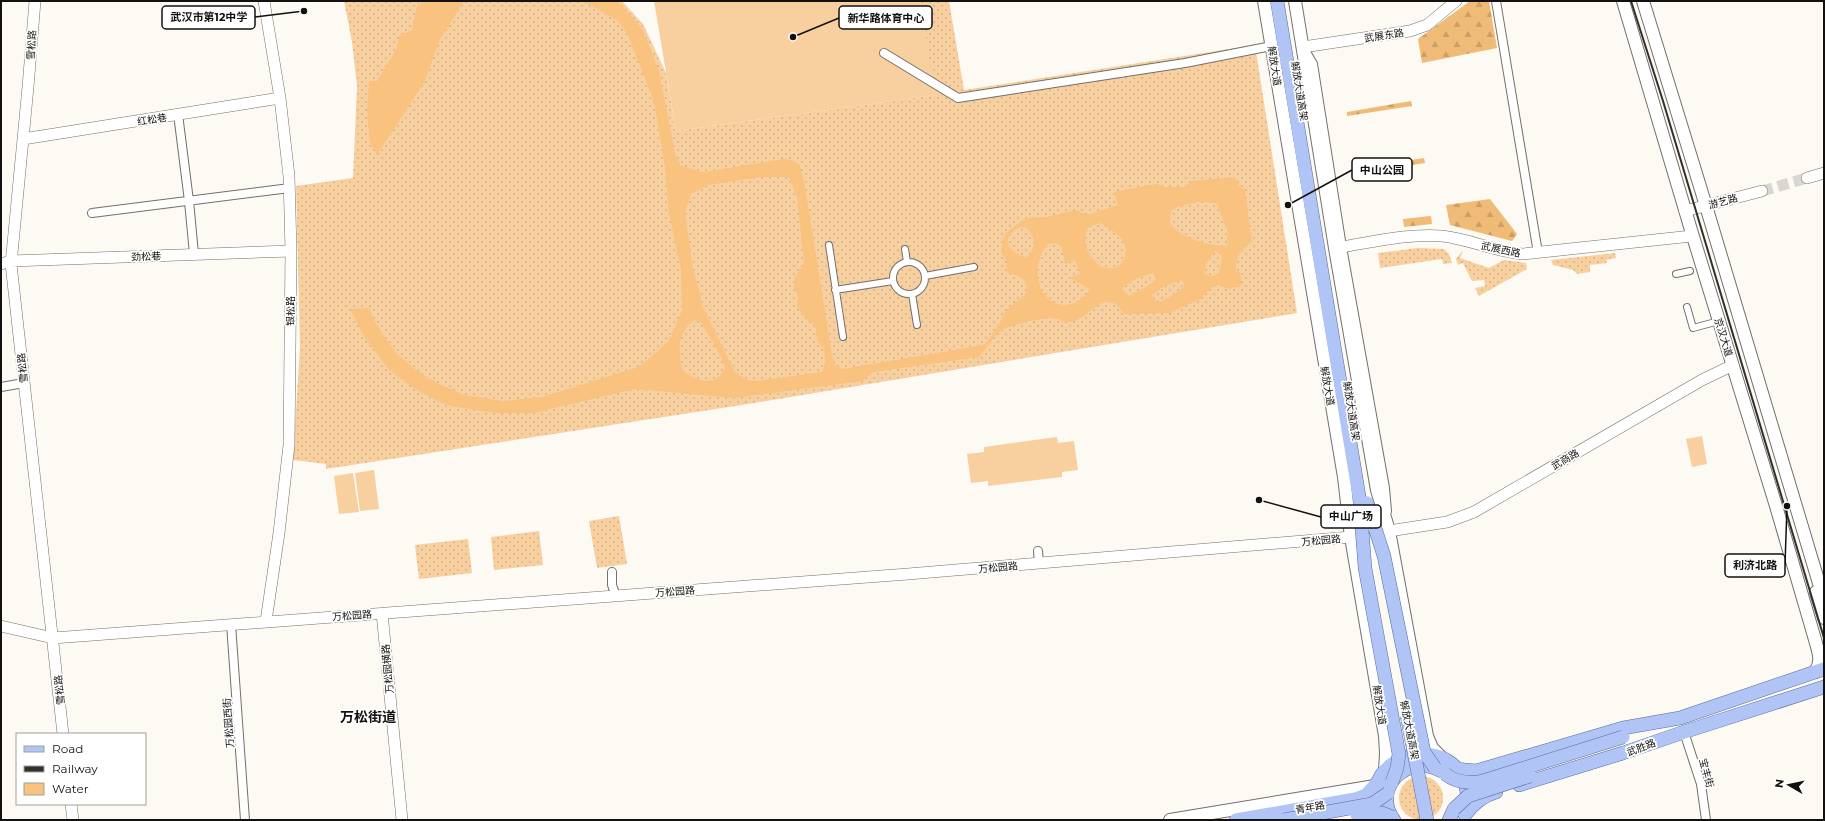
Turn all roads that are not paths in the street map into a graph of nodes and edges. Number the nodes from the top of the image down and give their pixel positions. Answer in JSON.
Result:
{"nodes":[{"id":1,"x":35,"y":1,"type":"edge"},
{"id":2,"x":264,"y":1,"type":"edge"},
{"id":3,"x":1264,"y":1,"type":"edge"},
{"id":4,"x":1277,"y":1,"type":"edge"},
{"id":5,"x":1285,"y":1,"type":"edge"},
{"id":6,"x":1295,"y":1,"type":"edge"},
{"id":7,"x":1456,"y":1,"type":"edge"},
{"id":8,"x":1496,"y":1,"type":"edge"},
{"id":9,"x":1623,"y":1,"type":"edge"},
{"id":10,"x":1643,"y":1,"type":"edge"},
{"id":11,"x":1272,"y":46,"type":"junction"},
{"id":12,"x":1302,"y":47,"type":"junction"},
{"id":13,"x":884,"y":53,"type":"dead end"},
{"id":14,"x":280,"y":98,"type":"junction"},
{"id":15,"x":178,"y":114,"type":"junction"},
{"id":16,"x":23,"y":139,"type":"junction"},
{"id":17,"x":1824,"y":173,"type":"edge"},
{"id":18,"x":1807,"y":178,"type":"tunnel mouth"},
{"id":19,"x":290,"y":188,"type":"junction"},
{"id":20,"x":1762,"y":191,"type":"tunnel mouth"},
{"id":21,"x":189,"y":201,"type":"junction"},
{"id":22,"x":1706,"y":206,"type":"junction"},
{"id":23,"x":1685,"y":210,"type":"junction"},
{"id":24,"x":92,"y":213,"type":"dead end"},
{"id":25,"x":1692,"y":236,"type":"junction"},
{"id":26,"x":828,"y":245,"type":"dead end"},
{"id":27,"x":1339,"y":247,"type":"junction"},
{"id":28,"x":905,"y":249,"type":"dead end"},
{"id":29,"x":291,"y":251,"type":"junction"},
{"id":30,"x":1538,"y":253,"type":"junction"},
{"id":31,"x":194,"y":254,"type":"junction"},
{"id":32,"x":6,"y":262,"type":"edge"},
{"id":33,"x":906,"y":262,"type":"junction"},
{"id":34,"x":974,"y":267,"type":"dead end"},
{"id":35,"x":1690,"y":271,"type":"dead end"},
{"id":36,"x":1676,"y":274,"type":"dead end"},
{"id":37,"x":925,"y":276,"type":"junction"},
{"id":38,"x":893,"y":281,"type":"junction"},
{"id":39,"x":835,"y":290,"type":"junction"},
{"id":40,"x":912,"y":294,"type":"junction"},
{"id":41,"x":1687,"y":307,"type":"dead end"},
{"id":42,"x":1719,"y":321,"type":"junction"},
{"id":43,"x":917,"y":325,"type":"dead end"},
{"id":44,"x":843,"y":337,"type":"dead end"},
{"id":45,"x":1733,"y":365,"type":"junction"},
{"id":46,"x":24,"y":383,"type":"junction"},
{"id":47,"x":1,"y":387,"type":"edge"},
{"id":48,"x":1364,"y":503,"type":"junction"},
{"id":49,"x":1389,"y":531,"type":"junction"},
{"id":50,"x":1805,"y":534,"type":"junction"},
{"id":51,"x":1351,"y":537,"type":"junction"},
{"id":52,"x":1787,"y":542,"type":"junction"},
{"id":53,"x":1038,"y":551,"type":"dead end"},
{"id":54,"x":1039,"y":563,"type":"junction"},
{"id":55,"x":612,"y":572,"type":"dead end"},
{"id":56,"x":1808,"y":580,"type":"junction"},
{"id":57,"x":616,"y":596,"type":"junction"},
{"id":58,"x":1824,"y":600,"type":"edge"},
{"id":59,"x":382,"y":613,"type":"junction"},
{"id":60,"x":1824,"y":618,"type":"edge"},
{"id":61,"x":266,"y":621,"type":"junction"},
{"id":62,"x":231,"y":624,"type":"junction"},
{"id":63,"x":1,"y":626,"type":"edge"},
{"id":64,"x":53,"y":638,"type":"junction"},
{"id":65,"x":1824,"y":649,"type":"edge"},
{"id":66,"x":1820,"y":671,"type":"edge"},
{"id":67,"x":1823,"y":687,"type":"edge"},
{"id":68,"x":1680,"y":718,"type":"junction"},
{"id":69,"x":1684,"y":732,"type":"junction"},
{"id":70,"x":63,"y":733,"type":"edge"},
{"id":71,"x":1625,"y":741,"type":"junction"},
{"id":72,"x":1438,"y":763,"type":"junction"},
{"id":73,"x":1456,"y":769,"type":"junction"},
{"id":74,"x":1388,"y":782,"type":"junction"},
{"id":75,"x":1377,"y":784,"type":"junction"},
{"id":76,"x":71,"y":805,"type":"edge"},
{"id":77,"x":1464,"y":818,"type":"edge"},
{"id":78,"x":1389,"y":819,"type":"edge"},
{"id":79,"x":73,"y":820,"type":"edge"},
{"id":80,"x":245,"y":820,"type":"edge"},
{"id":81,"x":402,"y":820,"type":"edge"},
{"id":82,"x":1170,"y":820,"type":"edge"},
{"id":83,"x":1236,"y":820,"type":"edge"},
{"id":84,"x":1284,"y":820,"type":"edge"},
{"id":85,"x":1329,"y":820,"type":"edge"},
{"id":86,"x":1419,"y":820,"type":"edge"},
{"id":87,"x":1427,"y":820,"type":"edge"},
{"id":88,"x":1449,"y":820,"type":"edge"},
{"id":89,"x":1706,"y":820,"type":"edge"}],
"edges":[{"from":1,"to":16,"type":"street","name":"雪松路"},
{"from":2,"to":14,"type":"street","name":"银松路"},
{"from":3,"to":11,"type":"main road","name":"解放大道"},
{"from":4,"to":48,"type":"main road","name":"解放大道高架"},
{"from":5,"to":48,"type":"main road","name":"解放大道高架"},
{"from":6,"to":12,"type":"main road"},
{"from":7,"to":12,"type":"street","name":"武展东路"},
{"from":8,"to":30,"type":"street"},
{"from":9,"to":23,"type":"main road","name":"京汉大道"},
{"from":10,"to":22,"type":"main road","name":"京汉大道"},
{"from":11,"to":13,"type":"street"},
{"from":11,"to":51,"type":"main road","name":"解放大道"},
{"from":12,"to":27,"type":"main road"},
{"from":14,"to":15,"type":"street","name":"红松巷"},
{"from":14,"to":19,"type":"street","name":"银松路"},
{"from":15,"to":16,"type":"street","name":"红松巷"},
{"from":15,"to":21,"type":"street"},
{"from":16,"to":32,"type":"street","name":"雪松路"},
{"from":17,"to":18,"type":"street"},
{"from":19,"to":21,"type":"street"},
{"from":19,"to":29,"type":"street","name":"银松路"},
{"from":20,"to":22,"type":"street","name":"游艺路"},
{"from":21,"to":24,"type":"street"},
{"from":21,"to":31,"type":"street"},
{"from":22,"to":23,"type":"street","name":"游艺路"},
{"from":22,"to":50,"type":"main road","name":"京汉大道"},
{"from":23,"to":25,"type":"main road","name":"京汉大道"},
{"from":25,"to":30,"type":"street","name":"武展西路"},
{"from":25,"to":42,"type":"main road","name":"京汉大道"},
{"from":26,"to":39,"type":"street"},
{"from":27,"to":30,"type":"street","name":"武展西路"},
{"from":27,"to":49,"type":"main road"},
{"from":28,"to":33,"type":"street"},
{"from":29,"to":31,"type":"street","name":"劲松巷"},
{"from":29,"to":61,"type":"street","name":"银松路"},
{"from":31,"to":32,"type":"street","name":"劲松巷"},
{"from":32,"to":46,"type":"street","name":"雪松路"},
{"from":33,"to":37,"type":"street"},
{"from":33,"to":38,"type":"street"},
{"from":34,"to":37,"type":"street"},
{"from":35,"to":36,"type":"street"},
{"from":37,"to":40,"type":"street"},
{"from":38,"to":39,"type":"street"},
{"from":38,"to":40,"type":"street"},
{"from":39,"to":44,"type":"street"},
{"from":40,"to":43,"type":"street"},
{"from":41,"to":42,"type":"street"},
{"from":42,"to":45,"type":"main road","name":"京汉大道"},
{"from":45,"to":49,"type":"street","name":"武商路"},
{"from":45,"to":52,"type":"main road","name":"京汉大道"},
{"from":46,"to":47,"type":"street"},
{"from":46,"to":64,"type":"street","name":"雪松路"},
{"from":48,"to":72,"type":"main road","bridge":true},
{"from":48,"to":74,"type":"main road","bridge":true},
{"from":48,"to":86,"type":"main road","name":"解放大道高架","bridge":true},
{"from":48,"to":87,"type":"main road","name":"解放大道高架","bridge":true},
{"from":49,"to":72,"type":"main road"},
{"from":50,"to":56,"type":"main road"},
{"from":50,"to":58,"type":"main road","name":"京汉大道"},
{"from":51,"to":54,"type":"street","name":"万松园路"},
{"from":51,"to":74,"type":"main road","name":"解放大道"},
{"from":52,"to":56,"type":"main road"},
{"from":52,"to":66,"type":"main road","name":"京汉大道"},
{"from":53,"to":54,"type":"street"},
{"from":54,"to":57,"type":"street","name":"万松园路"},
{"from":55,"to":57,"type":"street"},
{"from":56,"to":60,"type":"main road"},
{"from":56,"to":65,"type":"main road"},
{"from":57,"to":59,"type":"street","name":"万松园路"},
{"from":59,"to":61,"type":"street","name":"万松园路"},
{"from":59,"to":81,"type":"street","name":"万松园横路"},
{"from":61,"to":62,"type":"street","name":"万松园路"},
{"from":62,"to":64,"type":"street","name":"万松园路"},
{"from":62,"to":80,"type":"street","name":"万松园西街"},
{"from":63,"to":64,"type":"street","name":"万松园路"},
{"from":64,"to":70,"type":"street","name":"雪松路"},
{"from":66,"to":68,"type":"main road","name":"武胜路"},
{"from":67,"to":69,"type":"main road","name":"武胜路"},
{"from":68,"to":71,"type":"main road"},
{"from":68,"to":73,"type":"main road","name":"武胜路"},
{"from":69,"to":71,"type":"main road"},
{"from":69,"to":77,"type":"main road","name":"武胜路"},
{"from":69,"to":89,"type":"street","name":"宝丰街"},
{"from":71,"to":72,"type":"main road","bridge":true},
{"from":71,"to":88,"type":"main road","bridge":true},
{"from":72,"to":73,"type":"main road"},
{"from":72,"to":74,"type":"main road","bridge":true},
{"from":73,"to":77,"type":"main road"},
{"from":74,"to":75,"type":"main road"},
{"from":74,"to":78,"type":"main road"},
{"from":74,"to":84,"type":"main road","bridge":true},
{"from":75,"to":78,"type":"main road"},
{"from":75,"to":82,"type":"main road"},
{"from":75,"to":83,"type":"main road","name":"青年路"},
{"from":76,"to":79,"type":"street"},
{"from":78,"to":85,"type":"main road","bridge":true}]}
